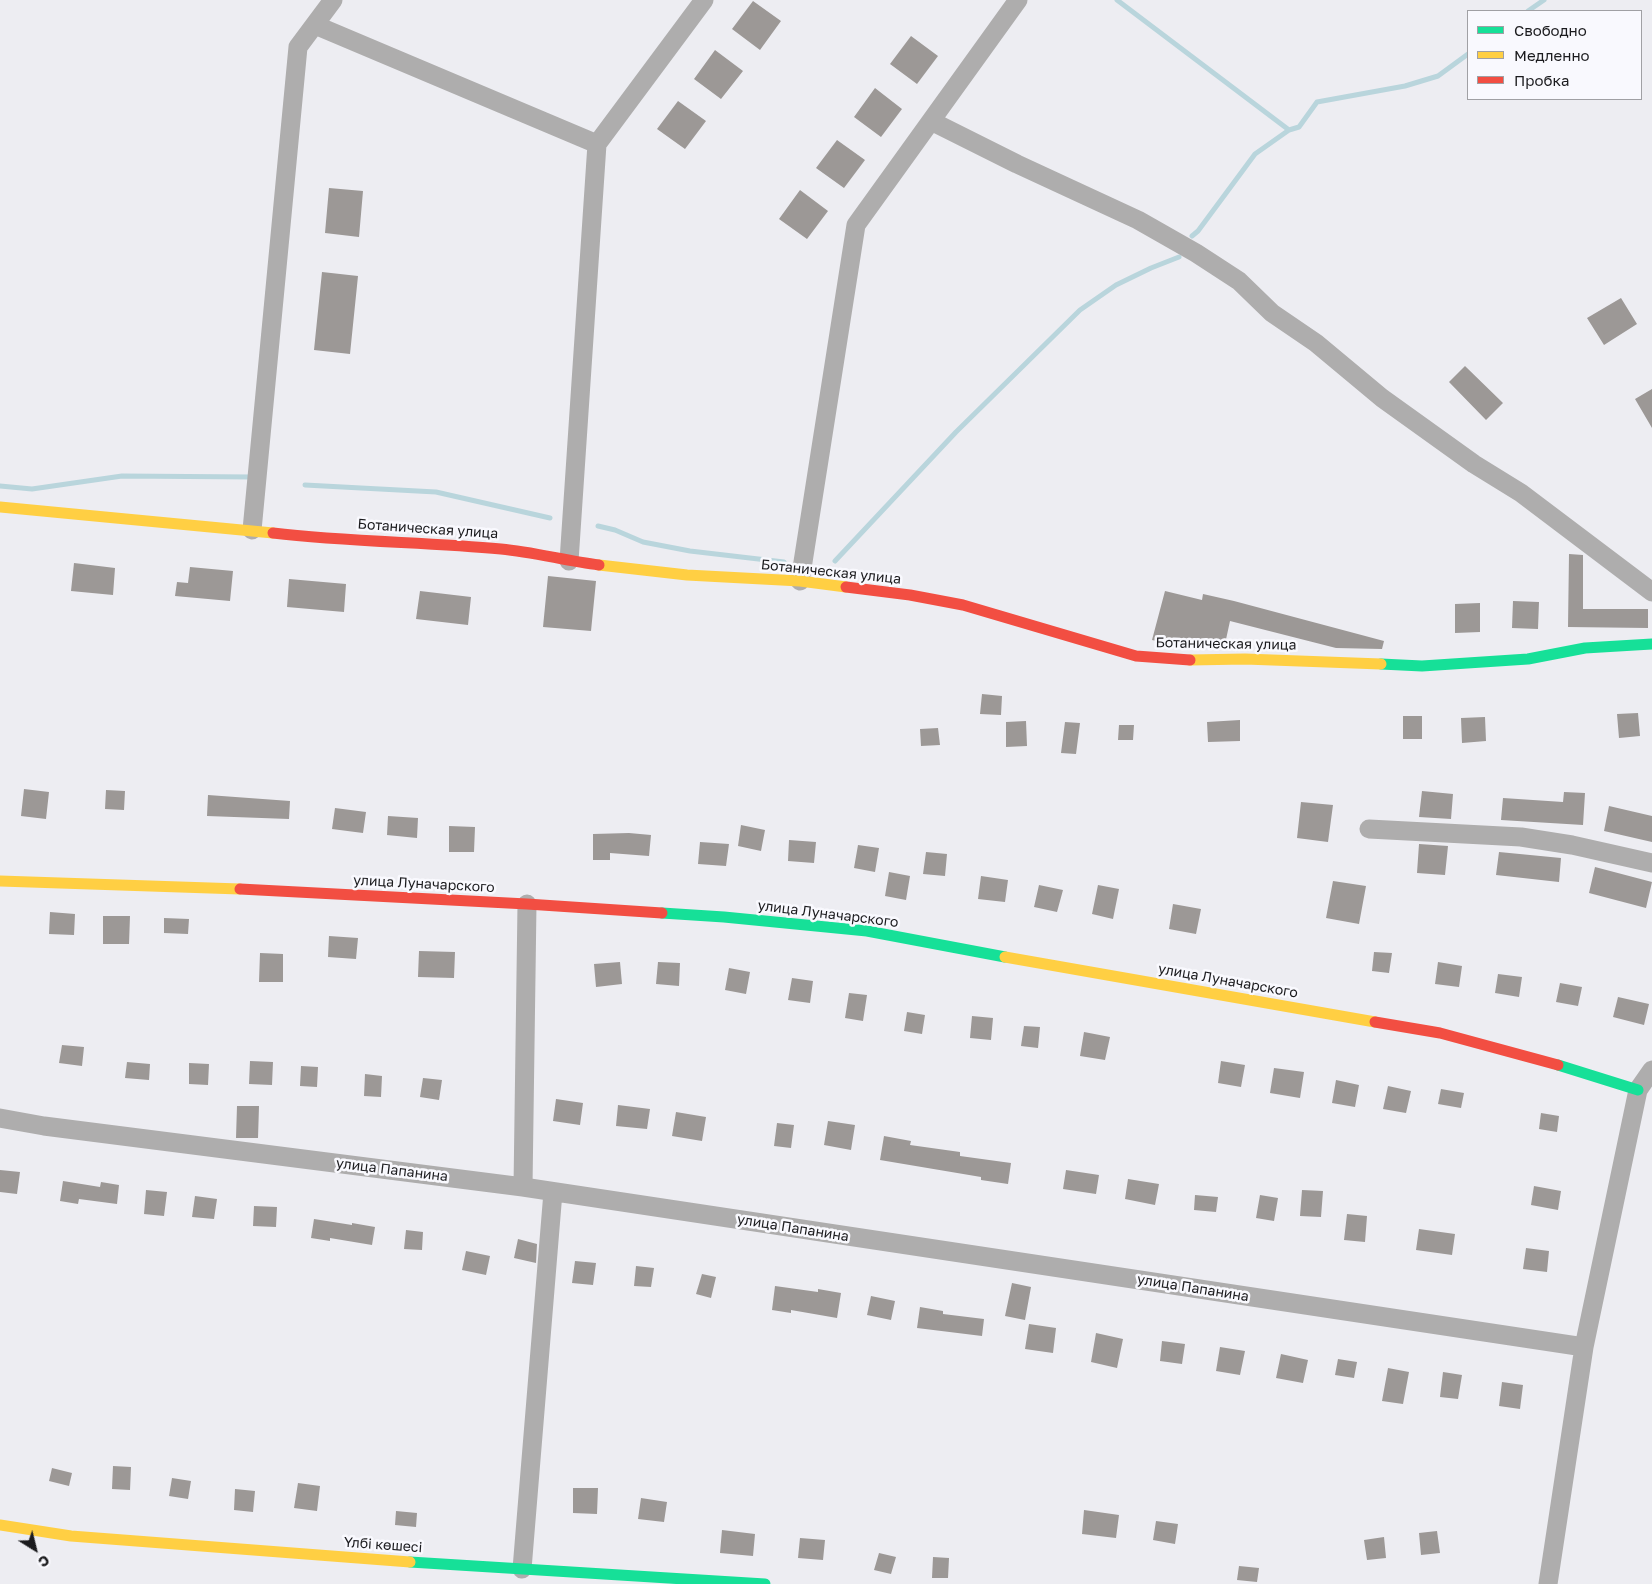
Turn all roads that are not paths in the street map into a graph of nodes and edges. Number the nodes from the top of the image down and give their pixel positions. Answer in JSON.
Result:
{"nodes":[{"id":1,"x":333,"y":0,"type":"edge"},
{"id":2,"x":704,"y":0,"type":"edge"},
{"id":3,"x":1018,"y":0,"type":"edge"},
{"id":4,"x":315,"y":25,"type":"junction"},
{"id":5,"x":931,"y":121,"type":"junction"},
{"id":6,"x":597,"y":144,"type":"junction"},
{"id":7,"x":0,"y":507,"type":"edge"},
{"id":8,"x":252,"y":530,"type":"junction"},
{"id":9,"x":569,"y":561,"type":"junction"},
{"id":10,"x":800,"y":581,"type":"junction"},
{"id":11,"x":1652,"y":592,"type":"edge"},
{"id":12,"x":1652,"y":644,"type":"edge"},
{"id":13,"x":1369,"y":829,"type":"dead end"},
{"id":14,"x":1652,"y":863,"type":"edge"},
{"id":15,"x":0,"y":881,"type":"edge"},
{"id":16,"x":526,"y":904,"type":"junction"},
{"id":17,"x":1652,"y":1070,"type":"edge"},
{"id":18,"x":1638,"y":1090,"type":"junction"},
{"id":19,"x":0,"y":1118,"type":"edge"},
{"id":20,"x":523,"y":1187,"type":"junction"},
{"id":21,"x":553,"y":1192,"type":"junction"},
{"id":22,"x":1584,"y":1346,"type":"junction"},
{"id":23,"x":0,"y":1525,"type":"edge"},
{"id":24,"x":522,"y":1569,"type":"junction"},
{"id":25,"x":626,"y":1580,"type":"edge"},
{"id":26,"x":765,"y":1584,"type":"edge"},
{"id":27,"x":1548,"y":1584,"type":"edge"}],
"edges":[{"from":1,"to":4,"type":"street"},
{"from":2,"to":6,"type":"street"},
{"from":3,"to":5,"type":"street"},
{"from":4,"to":6,"type":"street"},
{"from":4,"to":8,"type":"street"},
{"from":5,"to":10,"type":"street"},
{"from":5,"to":11,"type":"street"},
{"from":6,"to":9,"type":"street"},
{"from":7,"to":8,"type":"street","name":"Ботаническая улица"},
{"from":8,"to":9,"type":"street","name":"Ботаническая улица"},
{"from":9,"to":10,"type":"street","name":"Ботаническая улица"},
{"from":10,"to":12,"type":"street","name":"Ботаническая улица"},
{"from":13,"to":14,"type":"street"},
{"from":15,"to":16,"type":"street","name":"улица Луначарского"},
{"from":16,"to":18,"type":"street","name":"улица Луначарского"},
{"from":16,"to":20,"type":"street"},
{"from":17,"to":18,"type":"street"},
{"from":18,"to":22,"type":"street"},
{"from":19,"to":20,"type":"street","name":"улица Папанина"},
{"from":20,"to":21,"type":"street","name":"улица Папанина"},
{"from":21,"to":22,"type":"street","name":"улица Папанина"},
{"from":21,"to":24,"type":"street"},
{"from":22,"to":27,"type":"street"},
{"from":23,"to":24,"type":"street","name":"Үлбі көшесі"},
{"from":24,"to":25,"type":"street","name":"Үлбі көшесі"},
{"from":25,"to":26,"type":"street","name":"Үлбі көшесі"}]}
